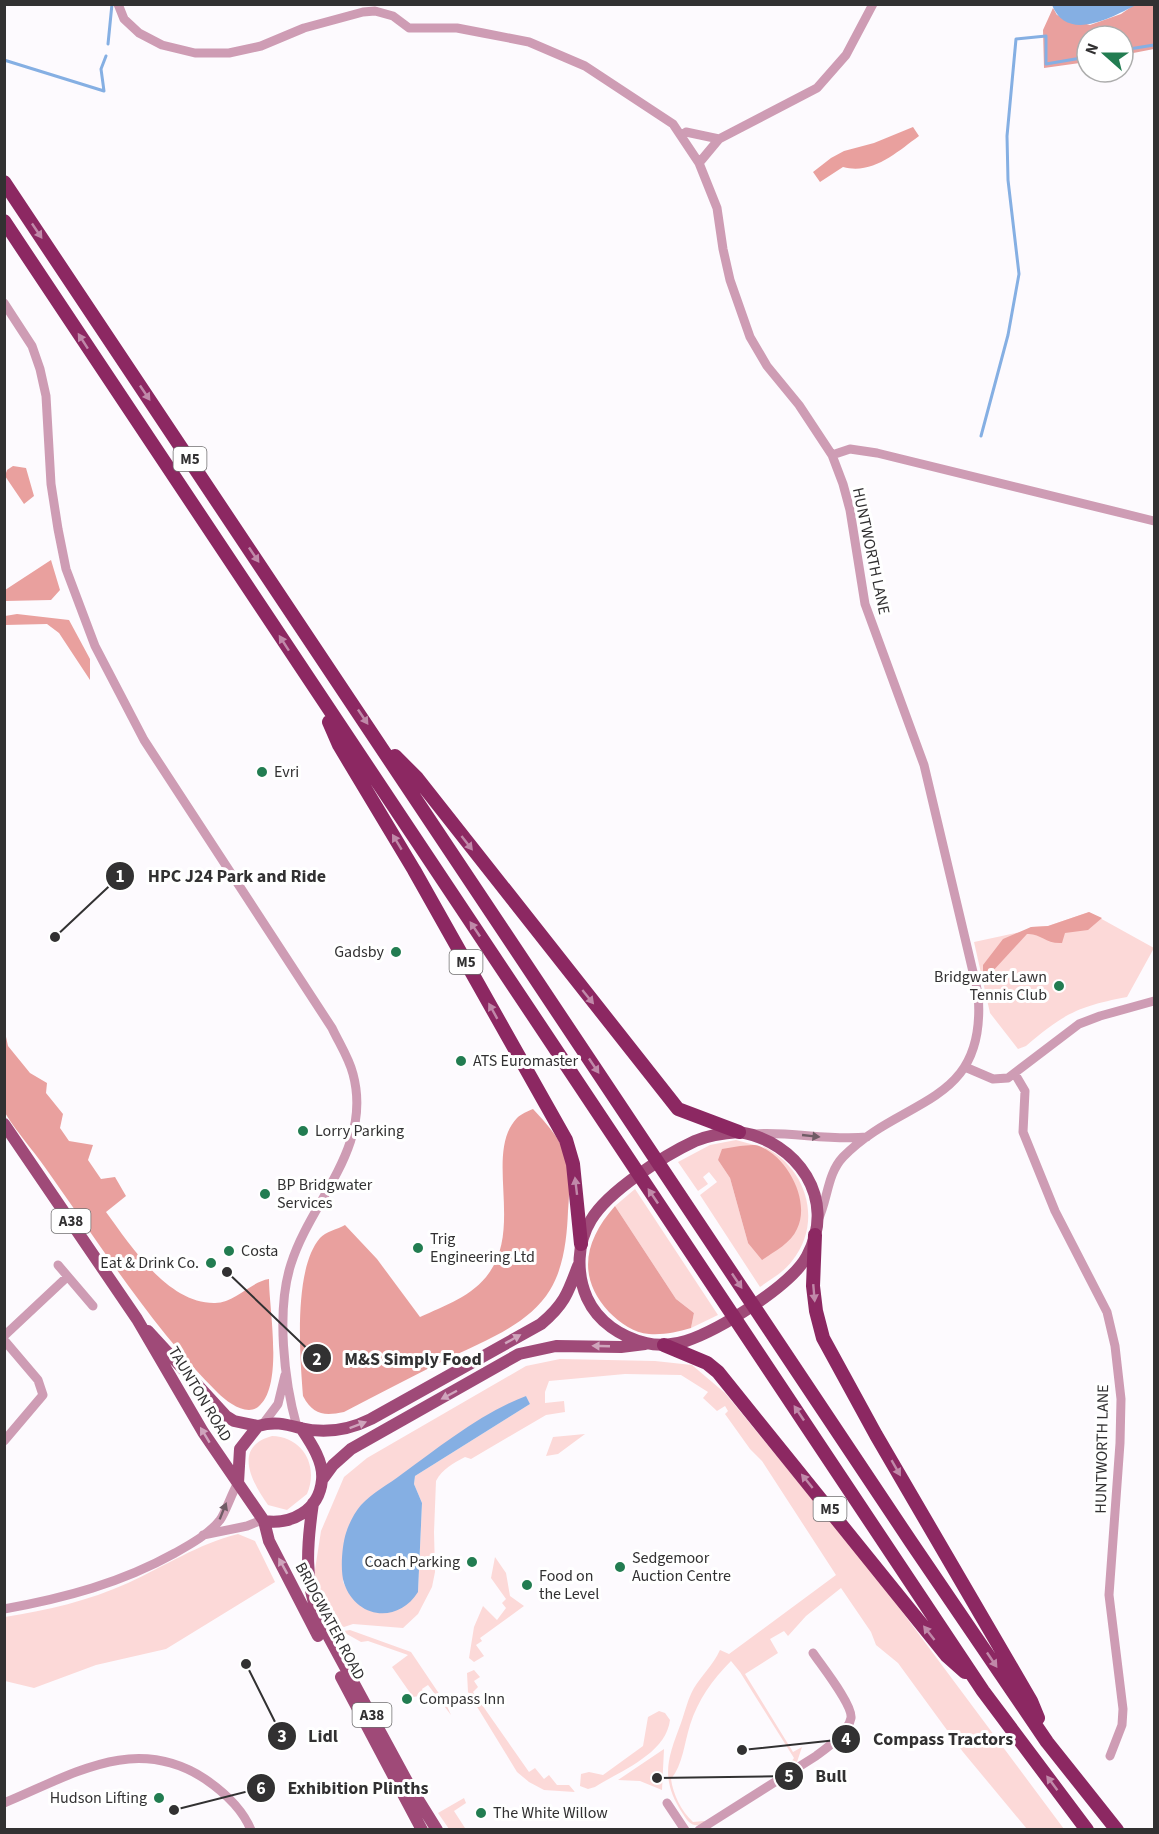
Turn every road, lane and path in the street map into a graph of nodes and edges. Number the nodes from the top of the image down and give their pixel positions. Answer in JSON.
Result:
{"nodes":[{"id":1,"x":118,"y":4,"type":"edge"},
{"id":2,"x":873,"y":4,"type":"edge"},
{"id":3,"x":682,"y":135,"type":"junction"},
{"id":4,"x":719,"y":139,"type":"junction"},
{"id":5,"x":699,"y":163,"type":"junction"},
{"id":6,"x":4,"y":182,"type":"edge"},
{"id":7,"x":4,"y":221,"type":"edge"},
{"id":8,"x":4,"y":303,"type":"edge"},
{"id":9,"x":832,"y":455,"type":"junction"},
{"id":10,"x":1155,"y":520,"type":"edge"},
{"id":11,"x":316,"y":692,"type":"junction"},
{"id":12,"x":375,"y":735,"type":"junction"},
{"id":13,"x":1155,"y":1001,"type":"edge"},
{"id":14,"x":964,"y":1067,"type":"junction"},
{"id":15,"x":1016,"y":1074,"type":"junction"},
{"id":16,"x":4,"y":1124,"type":"edge"},
{"id":17,"x":746,"y":1133,"type":"junction"},
{"id":18,"x":869,"y":1137,"type":"junction"},
{"id":19,"x":816,"y":1228,"type":"junction"},
{"id":20,"x":581,"y":1244,"type":"junction"},
{"id":21,"x":579,"y":1264,"type":"junction"},
{"id":22,"x":58,"y":1265,"type":"dead end"},
{"id":23,"x":67,"y":1277,"type":"junction"},
{"id":24,"x":93,"y":1306,"type":"dead end"},
{"id":25,"x":137,"y":1319,"type":"junction"},
{"id":26,"x":4,"y":1338,"type":"edge"},
{"id":27,"x":646,"y":1344,"type":"junction"},
{"id":28,"x":664,"y":1345,"type":"junction"},
{"id":29,"x":286,"y":1370,"type":"junction"},
{"id":30,"x":260,"y":1425,"type":"junction"},
{"id":31,"x":299,"y":1428,"type":"junction"},
{"id":32,"x":4,"y":1441,"type":"edge"},
{"id":33,"x":322,"y":1480,"type":"junction"},
{"id":34,"x":238,"y":1483,"type":"junction"},
{"id":35,"x":313,"y":1503,"type":"junction"},
{"id":36,"x":263,"y":1520,"type":"junction"},
{"id":37,"x":203,"y":1535,"type":"junction"},
{"id":38,"x":4,"y":1609,"type":"edge"},
{"id":39,"x":813,"y":1653,"type":"dead end"},
{"id":40,"x":983,"y":1691,"type":"junction"},
{"id":41,"x":1047,"y":1742,"type":"junction"},
{"id":42,"x":1110,"y":1756,"type":"dead end"},
{"id":43,"x":4,"y":1803,"type":"edge"},
{"id":44,"x":667,"y":1803,"type":"dead end"},
{"id":45,"x":252,"y":1830,"type":"edge"},
{"id":46,"x":422,"y":1830,"type":"edge"},
{"id":47,"x":437,"y":1830,"type":"edge"},
{"id":48,"x":685,"y":1830,"type":"edge"},
{"id":49,"x":699,"y":1830,"type":"edge"},
{"id":50,"x":1087,"y":1830,"type":"edge"},
{"id":51,"x":1117,"y":1830,"type":"edge"}],
"edges":[{"from":1,"to":3,"type":"street","name":"HUNTWORTH LANE"},
{"from":2,"to":4,"type":"street"},
{"from":3,"to":4,"type":"street"},
{"from":3,"to":5,"type":"street","name":"HUNTWORTH LANE"},
{"from":4,"to":5,"type":"street"},
{"from":5,"to":9,"type":"street","name":"HUNTWORTH LANE"},
{"from":6,"to":12,"type":"highway","number":"M5","one_way":true},
{"from":11,"to":7,"type":"highway","number":"M5","one_way":true},
{"from":8,"to":29,"type":"street"},
{"from":9,"to":10,"type":"street"},
{"from":9,"to":14,"type":"street","name":"HUNTWORTH LANE"},
{"from":20,"to":11,"type":"highway","number":"M5","one_way":true},
{"from":40,"to":11,"type":"highway","number":"M5","one_way":true},
{"from":12,"to":17,"type":"highway","number":"M5","one_way":true},
{"from":12,"to":41,"type":"highway","number":"M5","one_way":true},
{"from":13,"to":15,"type":"street"},
{"from":14,"to":15,"type":"street"},
{"from":14,"to":18,"type":"street","name":"HUNTWORTH LANE"},
{"from":15,"to":42,"type":"street","name":"HUNTWORTH LANE"},
{"from":16,"to":25,"type":"main road","name":"TAUNTON ROAD","number":"A38"},
{"from":17,"to":18,"type":"street","name":"HUNTWORTH LANE","one_way":true},
{"from":17,"to":19,"type":"main road"},
{"from":17,"to":20,"type":"main road"},
{"from":18,"to":19,"type":"street","name":"HUNTWORTH LANE"},
{"from":19,"to":28,"type":"main road"},
{"from":19,"to":41,"type":"highway","number":"M5","one_way":true},
{"from":20,"to":21,"type":"main road"},
{"from":21,"to":27,"type":"main road"},
{"from":31,"to":21,"type":"main road","number":"A38","one_way":true},
{"from":22,"to":23,"type":"street"},
{"from":23,"to":24,"type":"street"},
{"from":23,"to":26,"type":"street"},
{"from":25,"to":30,"type":"main road","name":"TAUNTON ROAD","number":"A38"},
{"from":34,"to":25,"type":"main road","name":"TAUNTON ROAD","number":"A38","one_way":true},
{"from":26,"to":32,"type":"street"},
{"from":27,"to":28,"type":"main road"},
{"from":27,"to":33,"type":"main road","number":"A38","one_way":true},
{"from":40,"to":28,"type":"highway","number":"M5","one_way":true},
{"from":29,"to":30,"type":"street"},
{"from":29,"to":31,"type":"street"},
{"from":30,"to":31,"type":"main road","number":"A38"},
{"from":30,"to":34,"type":"main road"},
{"from":31,"to":33,"type":"main road"},
{"from":33,"to":35,"type":"main road","number":"A38"},
{"from":34,"to":36,"type":"main road","number":"A38"},
{"from":37,"to":34,"type":"street","one_way":true},
{"from":35,"to":36,"type":"main road"},
{"from":35,"to":47,"type":"main road","name":"BRIDGWATER ROAD","number":"A38"},
{"from":36,"to":37,"type":"street"},
{"from":46,"to":36,"type":"main road","name":"BRIDGWATER ROAD","number":"A38","one_way":true},
{"from":37,"to":38,"type":"street"},
{"from":39,"to":49,"type":"street"},
{"from":50,"to":40,"type":"highway","number":"M5","one_way":true},
{"from":41,"to":51,"type":"highway","number":"M5"},
{"from":43,"to":45,"type":"street"},
{"from":44,"to":48,"type":"street"}]}
